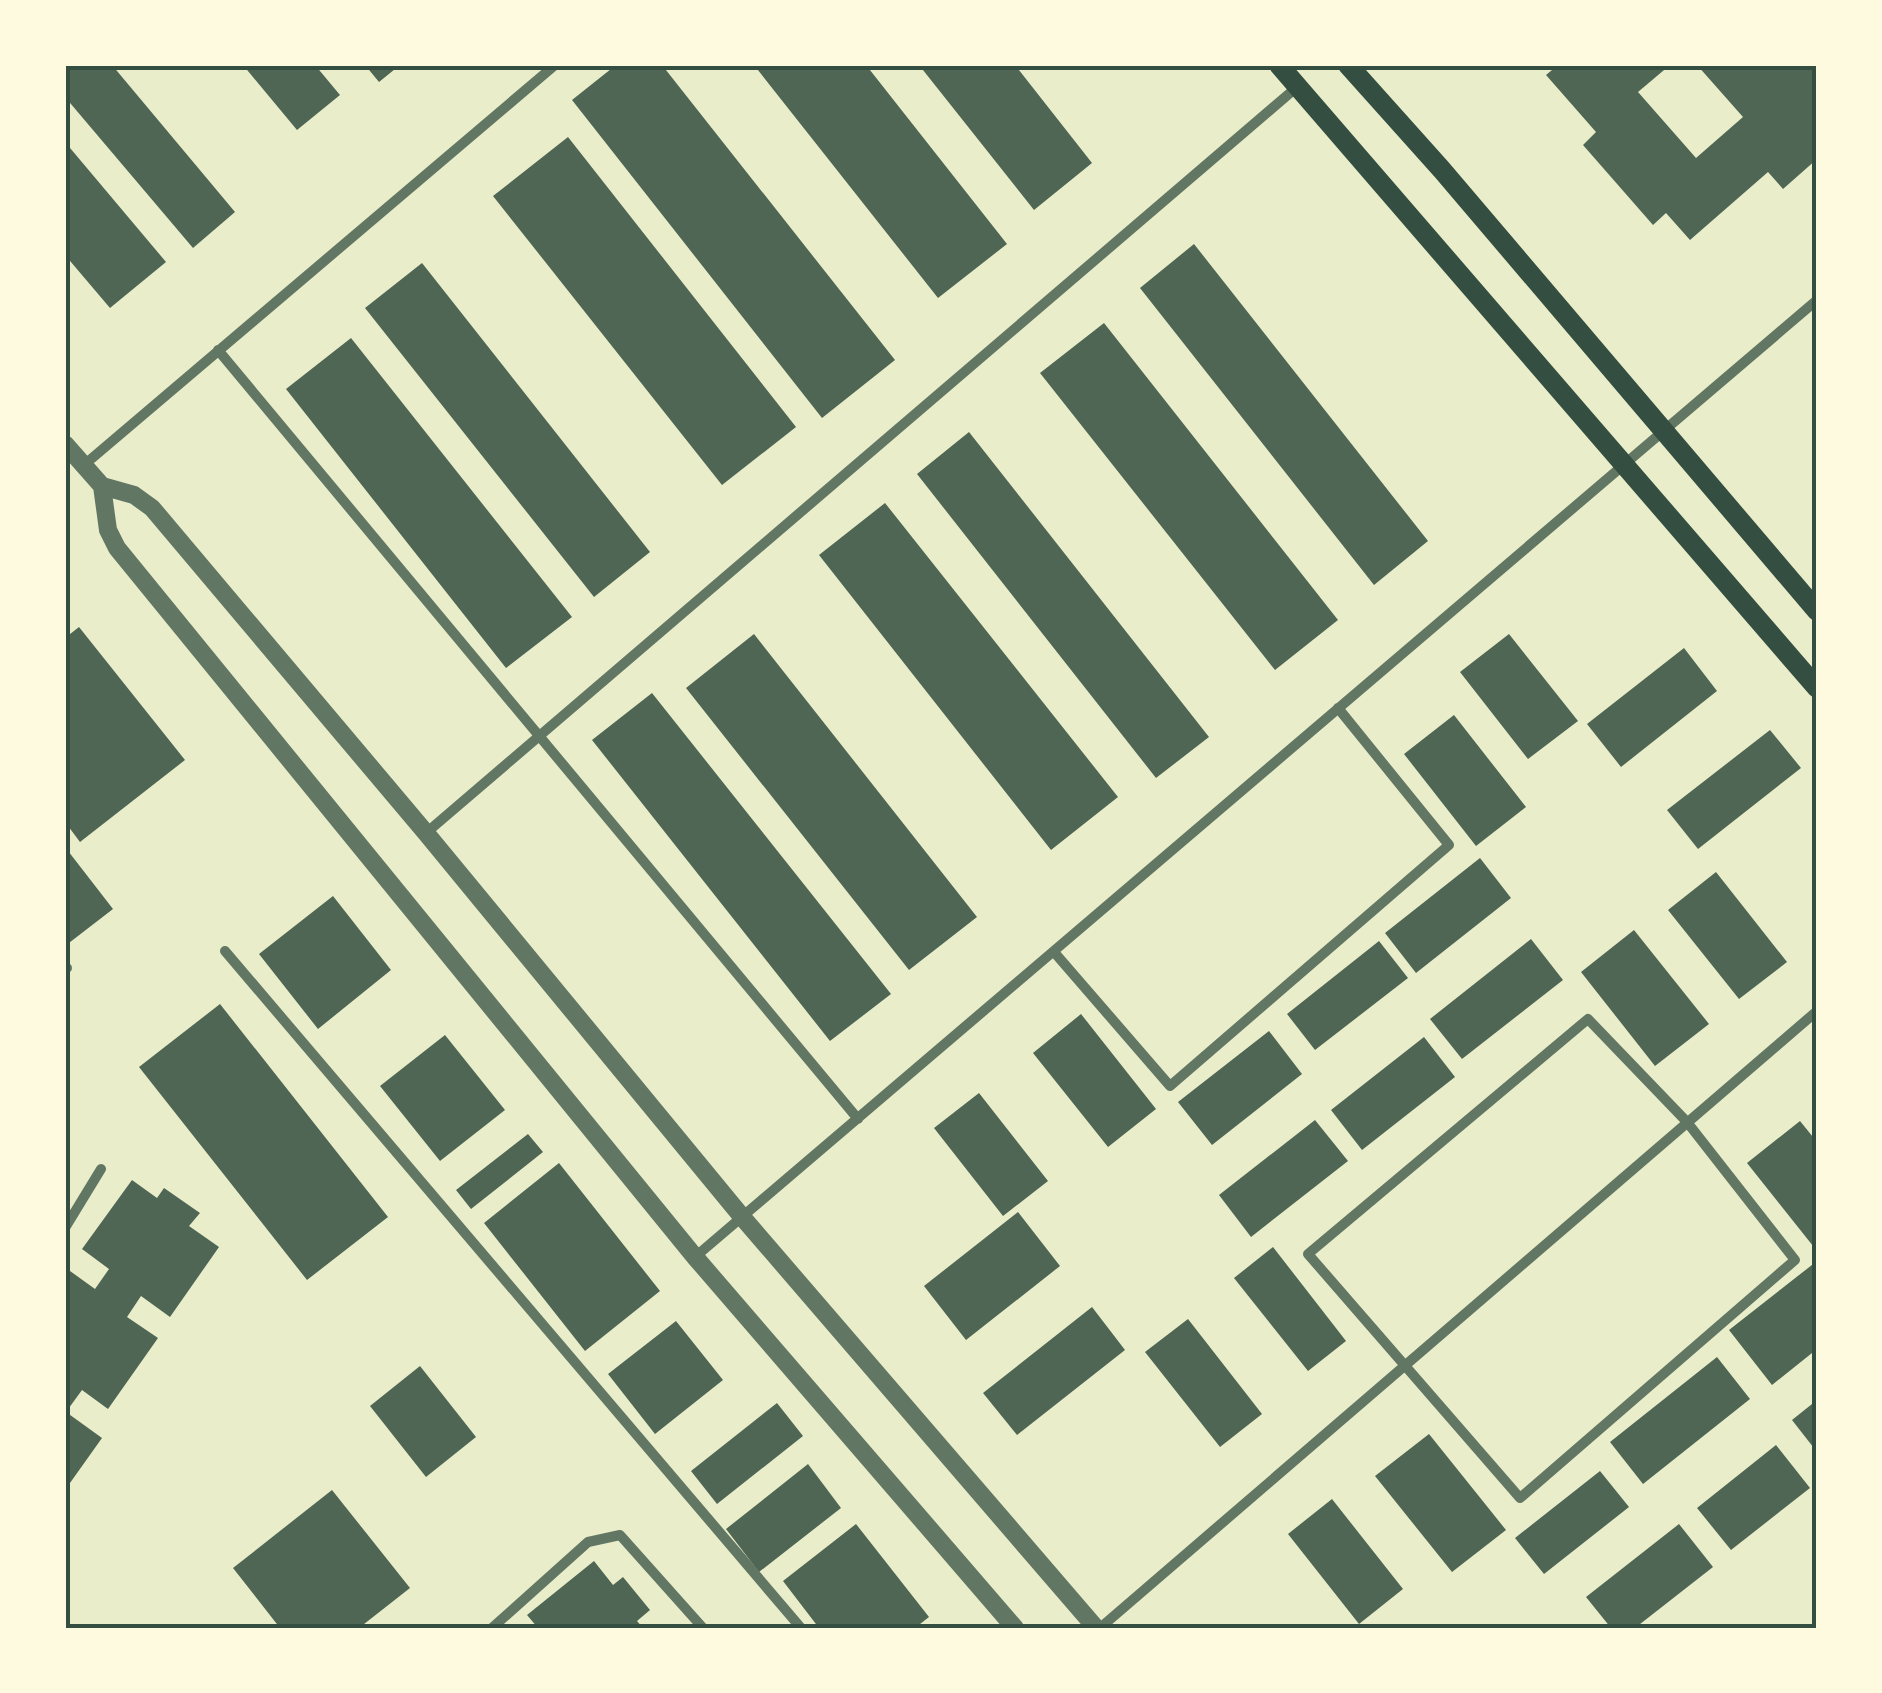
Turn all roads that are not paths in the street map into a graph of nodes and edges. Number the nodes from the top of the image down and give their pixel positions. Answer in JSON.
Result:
{"nodes":[{"id":1,"x":555,"y":65,"type":"edge"},
{"id":2,"x":1279,"y":65,"type":"edge"},
{"id":3,"x":1348,"y":65,"type":"edge"},
{"id":4,"x":1298,"y":86,"type":"junction"},
{"id":5,"x":1817,"y":300,"type":"edge"},
{"id":6,"x":218,"y":350,"type":"junction"},
{"id":7,"x":1663,"y":429,"type":"junction"},
{"id":8,"x":65,"y":444,"type":"edge"},
{"id":9,"x":1623,"y":463,"type":"junction"},
{"id":10,"x":84,"y":465,"type":"junction"},
{"id":11,"x":102,"y":486,"type":"junction"},
{"id":12,"x":1817,"y":611,"type":"edge"},
{"id":13,"x":1817,"y":688,"type":"edge"},
{"id":14,"x":1338,"y":708,"type":"junction"},
{"id":15,"x":541,"y":735,"type":"junction"},
{"id":16,"x":426,"y":833,"type":"junction"},
{"id":17,"x":225,"y":951,"type":"dead end"},
{"id":18,"x":1054,"y":952,"type":"junction"},
{"id":19,"x":1817,"y":1011,"type":"edge"},
{"id":20,"x":858,"y":1119,"type":"junction"},
{"id":21,"x":1687,"y":1122,"type":"junction"},
{"id":22,"x":101,"y":1169,"type":"dead end"},
{"id":23,"x":743,"y":1218,"type":"junction"},
{"id":24,"x":65,"y":1228,"type":"edge"},
{"id":25,"x":695,"y":1257,"type":"junction"},
{"id":26,"x":1404,"y":1366,"type":"junction"},
{"id":27,"x":492,"y":1628,"type":"edge"},
{"id":28,"x":704,"y":1628,"type":"edge"},
{"id":29,"x":802,"y":1628,"type":"edge"},
{"id":30,"x":1015,"y":1628,"type":"edge"},
{"id":31,"x":1098,"y":1628,"type":"edge"}],
"edges":[{"from":1,"to":6,"type":"street"},
{"from":2,"to":4,"type":"main road"},
{"from":3,"to":7,"type":"main road"},
{"from":4,"to":9,"type":"main road"},
{"from":4,"to":15,"type":"street"},
{"from":5,"to":7,"type":"street"},
{"from":6,"to":10,"type":"street"},
{"from":6,"to":15,"type":"street"},
{"from":7,"to":9,"type":"street"},
{"from":7,"to":12,"type":"main road"},
{"from":8,"to":10,"type":"street"},
{"from":9,"to":13,"type":"main road"},
{"from":9,"to":14,"type":"street"},
{"from":10,"to":11,"type":"street"},
{"from":11,"to":16,"type":"street"},
{"from":11,"to":25,"type":"street"},
{"from":14,"to":18,"type":"street"},
{"from":14,"to":18,"type":"street"},
{"from":15,"to":16,"type":"street"},
{"from":15,"to":20,"type":"street"},
{"from":16,"to":23,"type":"street"},
{"from":17,"to":29,"type":"street"},
{"from":18,"to":20,"type":"street"},
{"from":19,"to":21,"type":"street"},
{"from":20,"to":23,"type":"street"},
{"from":21,"to":26,"type":"street"},
{"from":21,"to":26,"type":"street"},
{"from":21,"to":26,"type":"street"},
{"from":22,"to":24,"type":"street"},
{"from":23,"to":25,"type":"street"},
{"from":23,"to":31,"type":"street"},
{"from":25,"to":30,"type":"street"},
{"from":26,"to":31,"type":"street"},
{"from":27,"to":28,"type":"street"}]}
